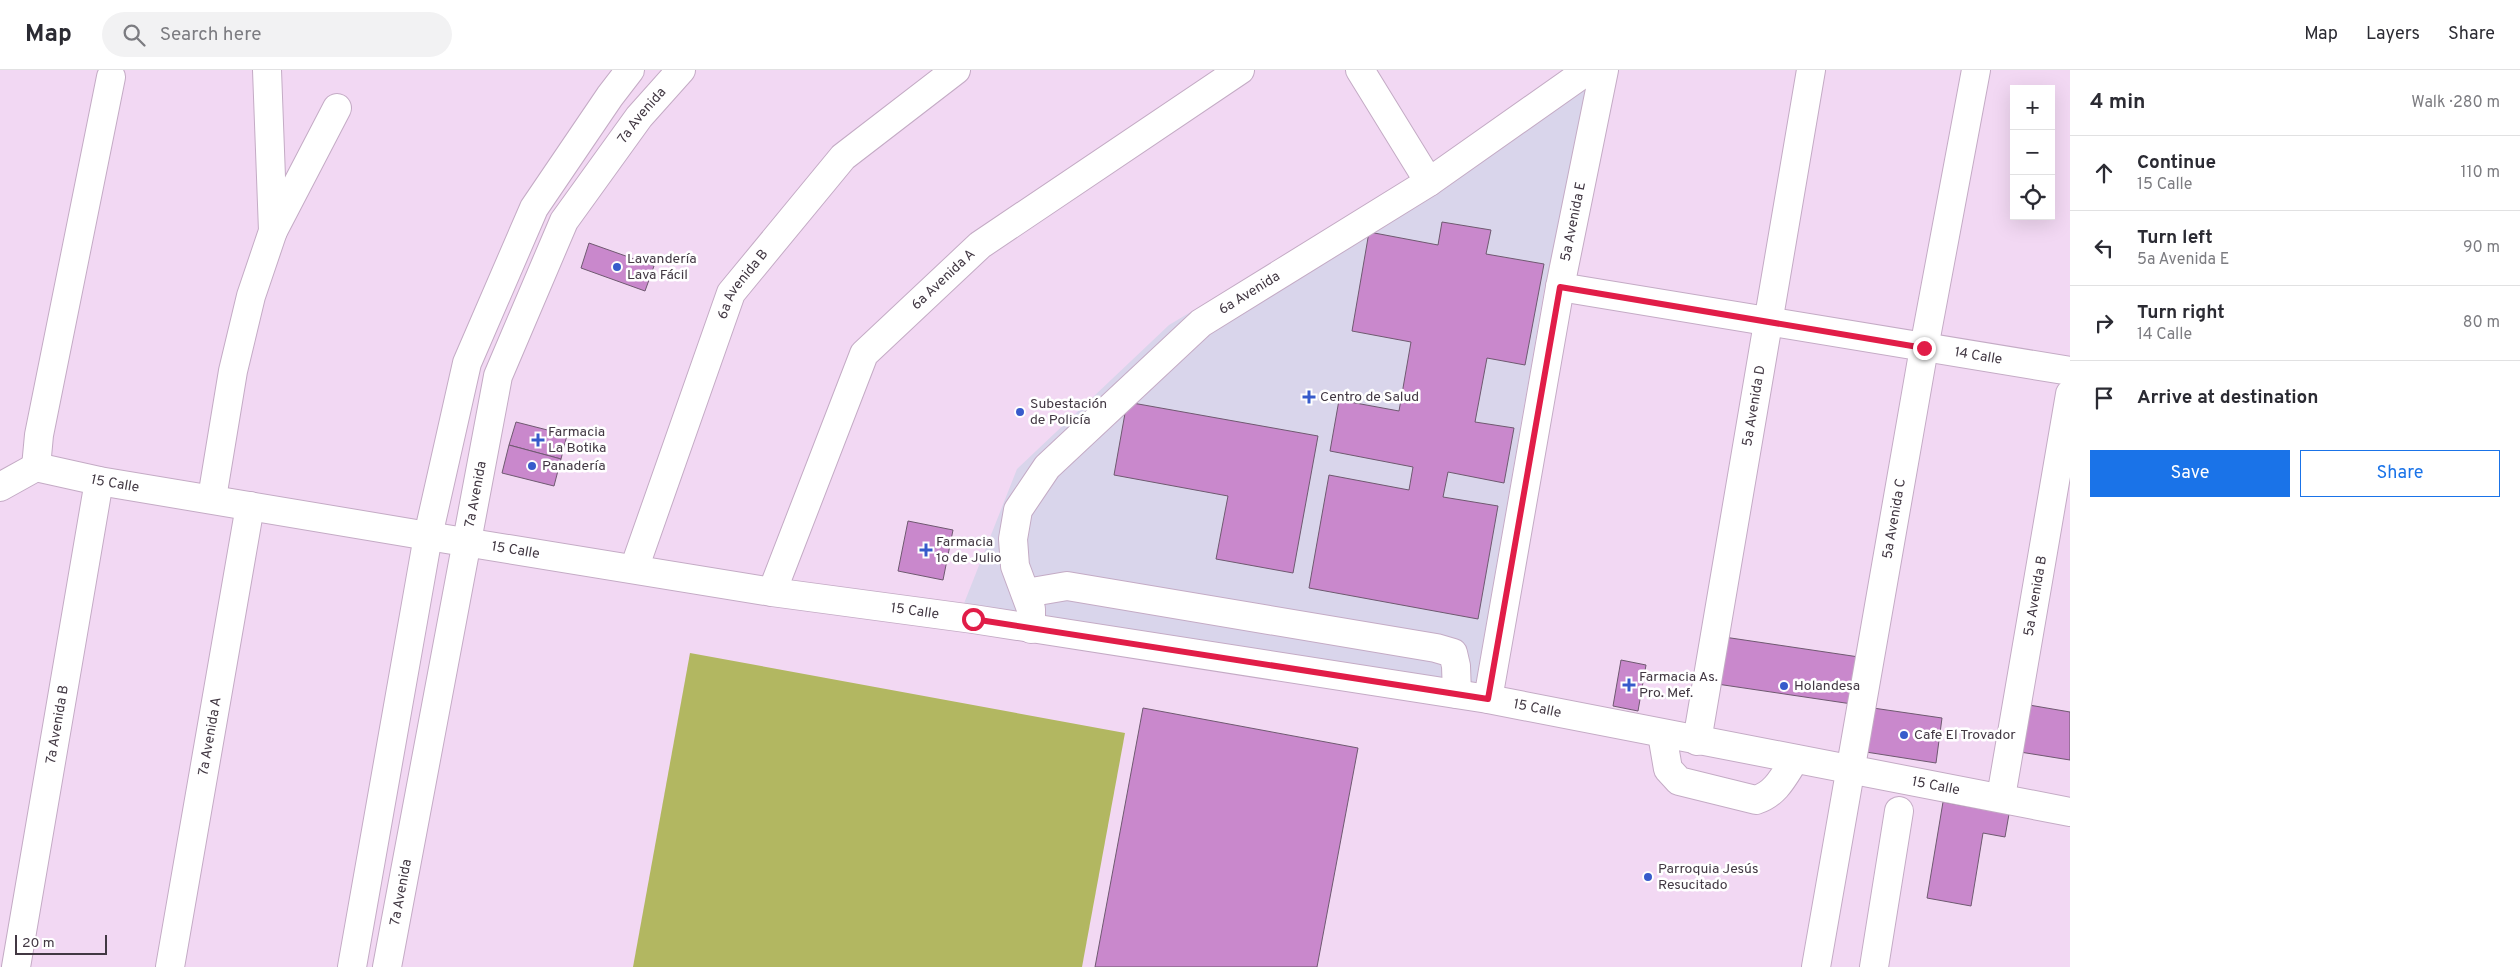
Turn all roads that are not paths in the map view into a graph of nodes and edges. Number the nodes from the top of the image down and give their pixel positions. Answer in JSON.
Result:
{"nodes":[{"id":1,"x":267,"y":70,"type":"edge"},
{"id":2,"x":630,"y":70,"type":"edge"},
{"id":3,"x":682,"y":70,"type":"edge"},
{"id":4,"x":956,"y":70,"type":"edge"},
{"id":5,"x":1240,"y":70,"type":"edge"},
{"id":6,"x":1360,"y":70,"type":"edge"},
{"id":7,"x":1588,"y":70,"type":"edge"},
{"id":8,"x":1604,"y":70,"type":"edge"},
{"id":9,"x":1811,"y":70,"type":"edge"},
{"id":10,"x":1976,"y":70,"type":"edge"},
{"id":11,"x":112,"y":77,"type":"dead end"},
{"id":12,"x":337,"y":108,"type":"dead end"},
{"id":13,"x":1429,"y":182,"type":"junction"},
{"id":14,"x":272,"y":231,"type":"junction"},
{"id":15,"x":1560,"y":287,"type":"junction"},
{"id":16,"x":1768,"y":322,"type":"junction"},
{"id":17,"x":1924,"y":348,"type":"junction"},
{"id":18,"x":2070,"y":371,"type":"edge"},
{"id":19,"x":2070,"y":394,"type":"edge"},
{"id":20,"x":36,"y":467,"type":"junction"},
{"id":21,"x":99,"y":480,"type":"junction"},
{"id":22,"x":0,"y":487,"type":"edge"},
{"id":23,"x":212,"y":498,"type":"junction"},
{"id":24,"x":250,"y":506,"type":"junction"},
{"id":25,"x":428,"y":536,"type":"junction"},
{"id":26,"x":465,"y":541,"type":"junction"},
{"id":27,"x":634,"y":569,"type":"junction"},
{"id":28,"x":772,"y":592,"type":"junction"},
{"id":29,"x":1026,"y":593,"type":"junction"},
{"id":30,"x":1031,"y":629,"type":"junction"},
{"id":31,"x":1457,"y":694,"type":"junction"},
{"id":32,"x":1488,"y":699,"type":"junction"},
{"id":33,"x":1662,"y":734,"type":"junction"},
{"id":34,"x":1697,"y":741,"type":"junction"},
{"id":35,"x":1795,"y":759,"type":"junction"},
{"id":36,"x":1852,"y":770,"type":"junction"},
{"id":37,"x":2001,"y":797,"type":"junction"},
{"id":38,"x":1899,"y":811,"type":"dead end"},
{"id":39,"x":2070,"y":812,"type":"edge"},
{"id":40,"x":16,"y":967,"type":"edge"},
{"id":41,"x":170,"y":967,"type":"edge"},
{"id":42,"x":352,"y":967,"type":"edge"},
{"id":43,"x":387,"y":967,"type":"edge"},
{"id":44,"x":1816,"y":967,"type":"edge"},
{"id":45,"x":1874,"y":967,"type":"edge"}],
"edges":[{"from":1,"to":14,"type":"street"},
{"from":2,"to":25,"type":"street"},
{"from":3,"to":26,"type":"street","name":"7a Avenida"},
{"from":4,"to":27,"type":"street","name":"6a Avenida B"},
{"from":5,"to":28,"type":"street","name":"6a Avenida A"},
{"from":6,"to":13,"type":"street"},
{"from":7,"to":13,"type":"street","name":"6a Avenida"},
{"from":8,"to":15,"type":"street","name":"5a Avenida E"},
{"from":9,"to":16,"type":"street","name":"5a Avenida D"},
{"from":10,"to":17,"type":"street","name":"5a Avenida C"},
{"from":11,"to":20,"type":"street"},
{"from":12,"to":14,"type":"street"},
{"from":13,"to":29,"type":"street","name":"6a Avenida"},
{"from":14,"to":23,"type":"street"},
{"from":15,"to":16,"type":"street","name":"14 Calle"},
{"from":15,"to":32,"type":"street","name":"5a Avenida E"},
{"from":16,"to":17,"type":"street","name":"14 Calle"},
{"from":16,"to":34,"type":"street","name":"5a Avenida D"},
{"from":17,"to":18,"type":"street","name":"14 Calle"},
{"from":17,"to":36,"type":"street","name":"5a Avenida C"},
{"from":19,"to":37,"type":"street","name":"5a Avenida B"},
{"from":20,"to":21,"type":"street","name":"15 Calle"},
{"from":20,"to":22,"type":"street"},
{"from":21,"to":23,"type":"street","name":"15 Calle"},
{"from":21,"to":40,"type":"street","name":"7a Avenida B"},
{"from":23,"to":24,"type":"street","name":"15 Calle"},
{"from":24,"to":25,"type":"street","name":"15 Calle"},
{"from":24,"to":41,"type":"street","name":"7a Avenida A"},
{"from":25,"to":26,"type":"street","name":"15 Calle"},
{"from":25,"to":42,"type":"street"},
{"from":26,"to":27,"type":"street","name":"15 Calle"},
{"from":26,"to":43,"type":"street","name":"7a Avenida"},
{"from":27,"to":28,"type":"street","name":"15 Calle"},
{"from":28,"to":30,"type":"street","name":"15 Calle"},
{"from":29,"to":30,"type":"street","name":"6a Avenida"},
{"from":29,"to":31,"type":"street"},
{"from":30,"to":31,"type":"street","name":"15 Calle"},
{"from":31,"to":32,"type":"street","name":"15 Calle"},
{"from":32,"to":33,"type":"street","name":"15 Calle"},
{"from":33,"to":34,"type":"street","name":"15 Calle"},
{"from":33,"to":35,"type":"street"},
{"from":34,"to":35,"type":"street","name":"15 Calle"},
{"from":35,"to":36,"type":"street","name":"15 Calle"},
{"from":36,"to":37,"type":"street","name":"15 Calle"},
{"from":36,"to":44,"type":"street","name":"5a Avenida C"},
{"from":37,"to":39,"type":"street","name":"15 Calle"},
{"from":38,"to":45,"type":"street"}]}
